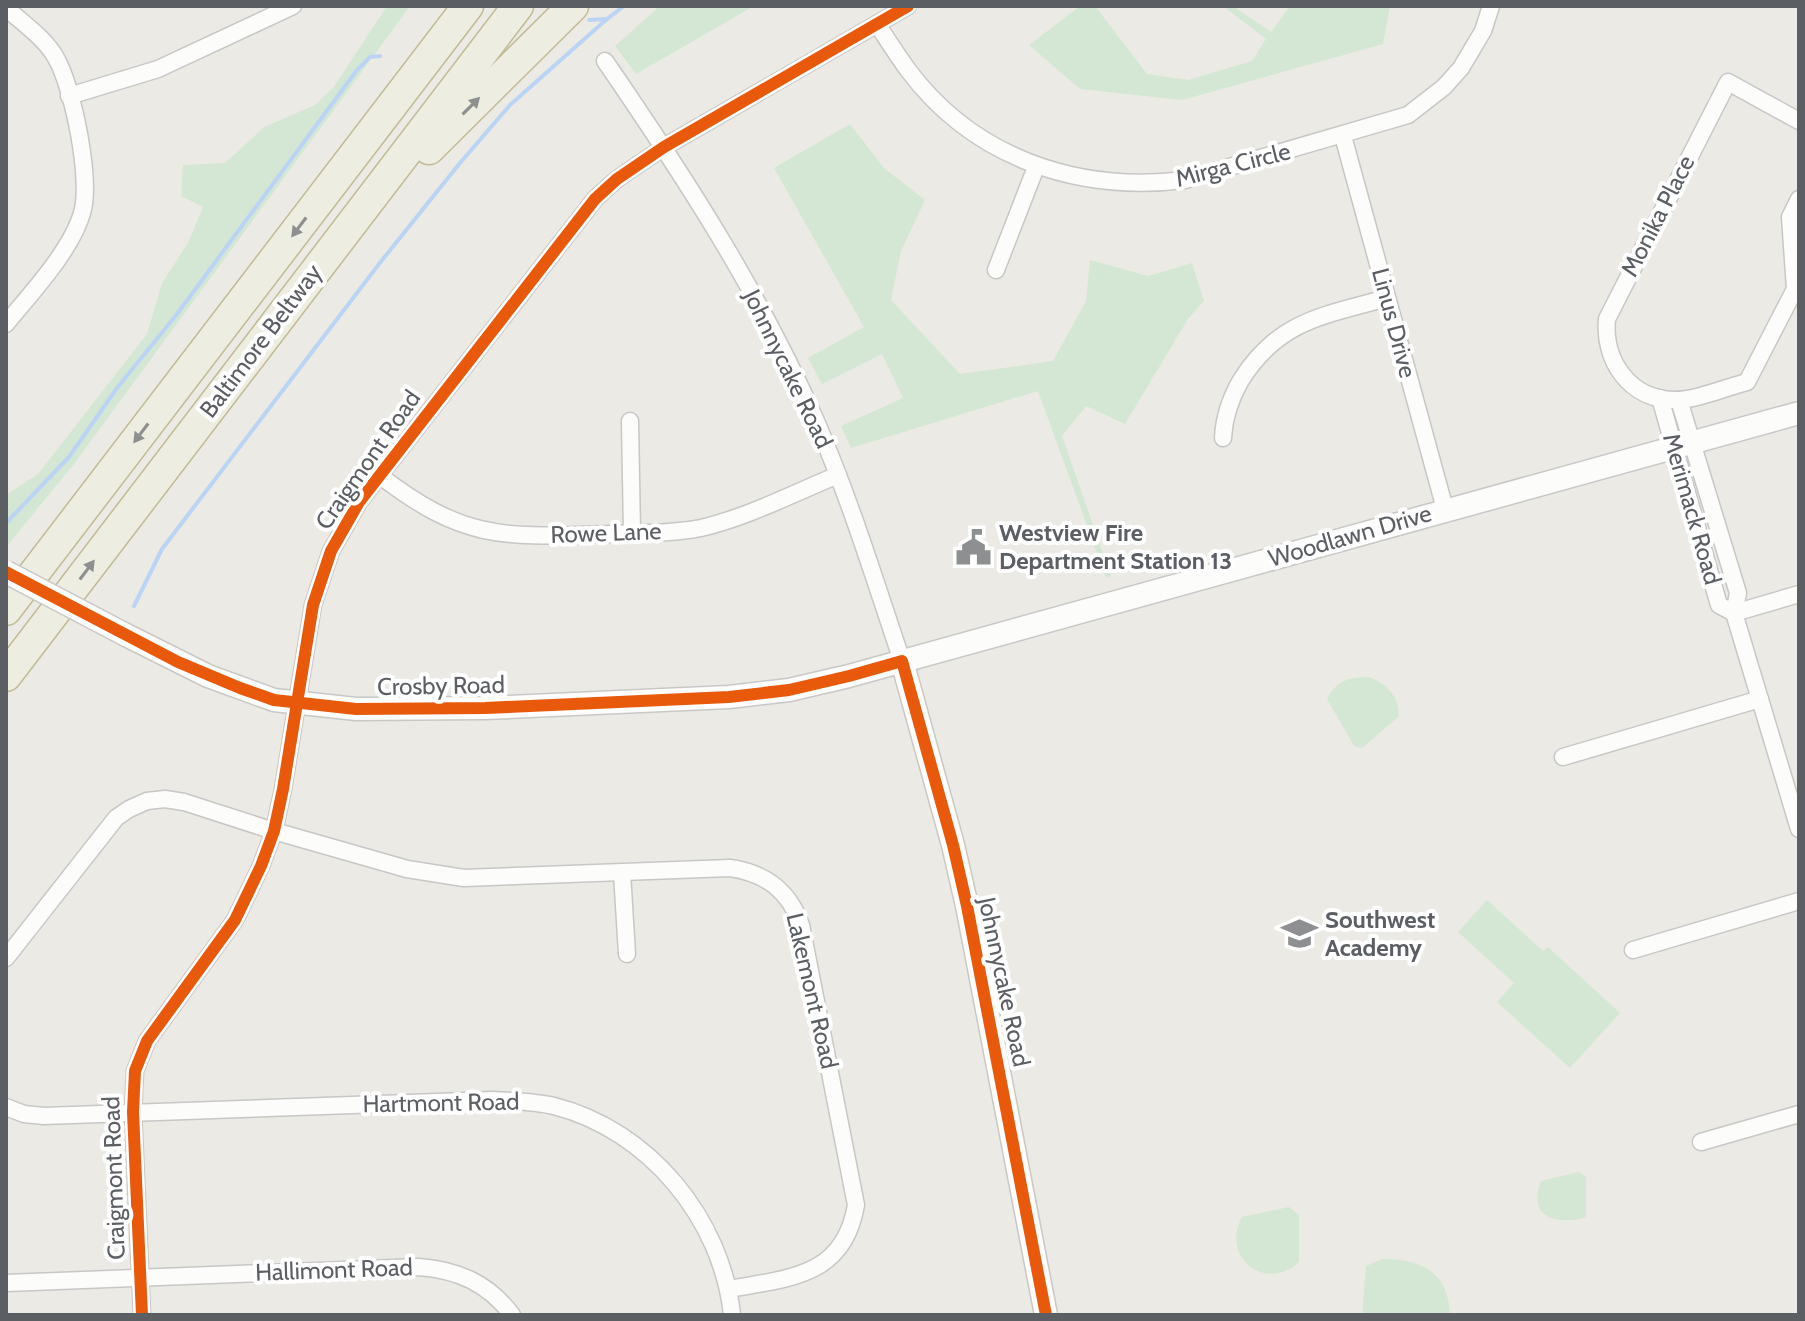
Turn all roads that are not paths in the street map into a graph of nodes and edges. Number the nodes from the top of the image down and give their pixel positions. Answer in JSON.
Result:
{"nodes":[{"id":1,"x":293,"y":6,"type":"edge"},
{"id":2,"x":444,"y":6,"type":"edge"},
{"id":3,"x":468,"y":6,"type":"edge"},
{"id":4,"x":518,"y":6,"type":"edge"},
{"id":5,"x":573,"y":6,"type":"edge"},
{"id":6,"x":908,"y":6,"type":"edge"},
{"id":7,"x":1491,"y":6,"type":"edge"},
{"id":8,"x":13,"y":14,"type":"edge"},
{"id":9,"x":877,"y":24,"type":"junction"},
{"id":10,"x":605,"y":61,"type":"dead end"},
{"id":11,"x":69,"y":96,"type":"junction"},
{"id":12,"x":1799,"y":121,"type":"edge"},
{"id":13,"x":1343,"y":136,"type":"junction"},
{"id":14,"x":664,"y":147,"type":"junction"},
{"id":15,"x":346,"y":165,"type":"junction"},
{"id":16,"x":1036,"y":167,"type":"junction"},
{"id":17,"x":1799,"y":199,"type":"edge"},
{"id":18,"x":320,"y":264,"type":"junction"},
{"id":19,"x":996,"y":270,"type":"dead end"},
{"id":20,"x":1387,"y":298,"type":"junction"},
{"id":21,"x":6,"y":324,"type":"edge"},
{"id":22,"x":1670,"y":399,"type":"junction"},
{"id":23,"x":1799,"y":413,"type":"edge"},
{"id":24,"x":630,"y":421,"type":"dead end"},
{"id":25,"x":1223,"y":438,"type":"dead end"},
{"id":26,"x":1683,"y":445,"type":"junction"},
{"id":27,"x":379,"y":475,"type":"junction"},
{"id":28,"x":838,"y":475,"type":"junction"},
{"id":29,"x":1445,"y":509,"type":"junction"},
{"id":30,"x":632,"y":533,"type":"junction"},
{"id":31,"x":6,"y":572,"type":"edge"},
{"id":32,"x":1799,"y":594,"type":"edge"},
{"id":33,"x":6,"y":610,"type":"edge"},
{"id":34,"x":1734,"y":613,"type":"junction"},
{"id":35,"x":902,"y":661,"type":"junction"},
{"id":36,"x":6,"y":676,"type":"edge"},
{"id":37,"x":1760,"y":699,"type":"junction"},
{"id":38,"x":297,"y":703,"type":"junction"},
{"id":39,"x":1563,"y":757,"type":"dead end"},
{"id":40,"x":1799,"y":829,"type":"edge"},
{"id":41,"x":274,"y":831,"type":"junction"},
{"id":42,"x":622,"y":873,"type":"junction"},
{"id":43,"x":1799,"y":901,"type":"edge"},
{"id":44,"x":1633,"y":950,"type":"dead end"},
{"id":45,"x":627,"y":954,"type":"dead end"},
{"id":46,"x":6,"y":958,"type":"edge"},
{"id":47,"x":6,"y":1107,"type":"edge"},
{"id":48,"x":133,"y":1112,"type":"junction"},
{"id":49,"x":1799,"y":1114,"type":"edge"},
{"id":50,"x":1701,"y":1142,"type":"dead end"},
{"id":51,"x":139,"y":1277,"type":"junction"},
{"id":52,"x":6,"y":1283,"type":"edge"},
{"id":53,"x":729,"y":1289,"type":"junction"},
{"id":54,"x":142,"y":1315,"type":"edge"},
{"id":55,"x":512,"y":1315,"type":"edge"},
{"id":56,"x":732,"y":1315,"type":"edge"},
{"id":57,"x":1046,"y":1315,"type":"edge"}],
"edges":[{"from":1,"to":11,"type":"street"},
{"from":2,"to":15,"type":"highway"},
{"from":3,"to":15,"type":"highway","name":"Baltimore Beltway"},
{"from":4,"to":18,"type":"highway","name":"Baltimore Beltway"},
{"from":18,"to":5,"type":"highway","one_way":true},
{"from":6,"to":9,"type":"street","name":"Craigmont Road"},
{"from":7,"to":13,"type":"street","name":"Mirga Circle"},
{"from":8,"to":11,"type":"street"},
{"from":9,"to":14,"type":"street","name":"Craigmont Road"},
{"from":9,"to":16,"type":"street","name":"Mirga Circle"},
{"from":10,"to":14,"type":"street","name":"Johnnycake Road"},
{"from":11,"to":21,"type":"street"},
{"from":12,"to":22,"type":"street","name":"Monika Place"},
{"from":13,"to":16,"type":"street","name":"Mirga Circle"},
{"from":13,"to":20,"type":"street","name":"Linus Drive"},
{"from":14,"to":27,"type":"street","name":"Craigmont Road"},
{"from":14,"to":28,"type":"street","name":"Johnnycake Road"},
{"from":15,"to":33,"type":"highway","name":"Baltimore Beltway","one_way":true},
{"from":16,"to":19,"type":"street"},
{"from":17,"to":22,"type":"street"},
{"from":36,"to":18,"type":"highway","name":"Baltimore Beltway","one_way":true},
{"from":20,"to":25,"type":"street"},
{"from":20,"to":29,"type":"street","name":"Linus Drive"},
{"from":22,"to":26,"type":"street","name":"Merimack Road"},
{"from":23,"to":26,"type":"main road","name":"Woodlawn Drive"},
{"from":24,"to":30,"type":"street"},
{"from":26,"to":29,"type":"main road","name":"Woodlawn Drive"},
{"from":26,"to":34,"type":"street","name":"Merimack Road"},
{"from":27,"to":30,"type":"street","name":"Rowe Lane"},
{"from":27,"to":38,"type":"street","name":"Craigmont Road"},
{"from":28,"to":30,"type":"street","name":"Rowe Lane"},
{"from":28,"to":35,"type":"street","name":"Johnnycake Road"},
{"from":29,"to":35,"type":"main road","name":"Woodlawn Drive"},
{"from":31,"to":38,"type":"main road","name":"Crosby Road","bridge":true},
{"from":32,"to":34,"type":"street"},
{"from":34,"to":37,"type":"street","name":"Merimack Road"},
{"from":35,"to":38,"type":"main road","name":"Crosby Road"},
{"from":35,"to":57,"type":"main road","name":"Johnnycake Road"},
{"from":37,"to":39,"type":"street"},
{"from":37,"to":40,"type":"street","name":"Merimack Road"},
{"from":38,"to":41,"type":"street","name":"Craigmont Road"},
{"from":41,"to":42,"type":"street","name":"Lakemont Road"},
{"from":41,"to":46,"type":"street","name":"Lakemont Road"},
{"from":41,"to":48,"type":"street","name":"Craigmont Road"},
{"from":42,"to":45,"type":"street"},
{"from":42,"to":53,"type":"street","name":"Lakemont Road"},
{"from":43,"to":44,"type":"street"},
{"from":47,"to":48,"type":"street","name":"Hartmont Road"},
{"from":48,"to":51,"type":"street","name":"Craigmont Road"},
{"from":48,"to":53,"type":"street","name":"Hartmont Road"},
{"from":49,"to":50,"type":"street"},
{"from":51,"to":52,"type":"street","name":"Hallimont Road"},
{"from":51,"to":54,"type":"street","name":"Craigmont Road"},
{"from":51,"to":55,"type":"street","name":"Hallimont Road"},
{"from":53,"to":56,"type":"street","name":"Hartmont Road"}]}
